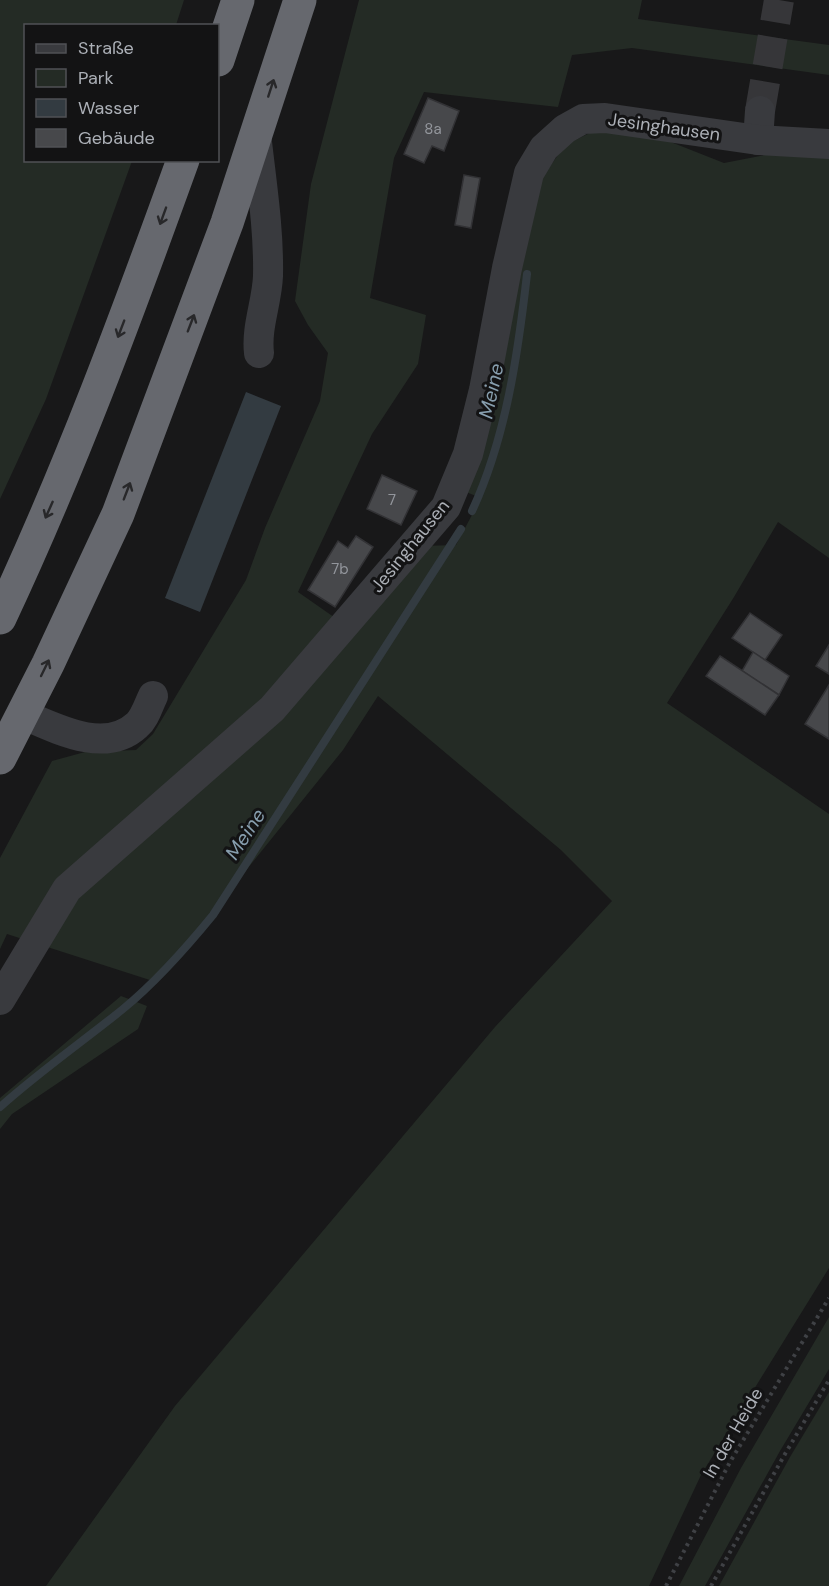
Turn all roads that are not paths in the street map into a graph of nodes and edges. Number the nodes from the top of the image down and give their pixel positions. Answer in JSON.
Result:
{"nodes":[{"id":1,"x":238,"y":0,"type":"edge"},
{"id":2,"x":300,"y":0,"type":"edge"},
{"id":3,"x":314,"y":0,"type":"edge"},
{"id":4,"x":289,"y":35,"type":"junction"},
{"id":5,"x":219,"y":57,"type":"edge"},
{"id":6,"x":760,"y":111,"type":"tunnel mouth"},
{"id":7,"x":256,"y":133,"type":"junction"},
{"id":8,"x":758,"y":140,"type":"junction"},
{"id":9,"x":829,"y":144,"type":"edge"},
{"id":10,"x":182,"y":162,"type":"edge"},
{"id":11,"x":259,"y":353,"type":"dead end"},
{"id":12,"x":0,"y":618,"type":"edge"},
{"id":13,"x":153,"y":696,"type":"dead end"},
{"id":14,"x":22,"y":714,"type":"junction"},
{"id":15,"x":0,"y":758,"type":"edge"},
{"id":16,"x":0,"y":1000,"type":"edge"}],
"edges":[{"from":1,"to":5,"type":"highway"},
{"from":2,"to":4,"type":"highway"},
{"from":3,"to":4,"type":"highway"},
{"from":7,"to":4,"type":"highway","one_way":true},
{"from":6,"to":8,"type":"street"},
{"from":7,"to":11,"type":"street"},
{"from":14,"to":7,"type":"highway","one_way":true},
{"from":8,"to":9,"type":"street","name":"Jesinghausen"},
{"from":8,"to":16,"type":"street","name":"Jesinghausen"},
{"from":10,"to":12,"type":"highway","one_way":true},
{"from":13,"to":14,"type":"street"},
{"from":14,"to":15,"type":"highway"}]}
